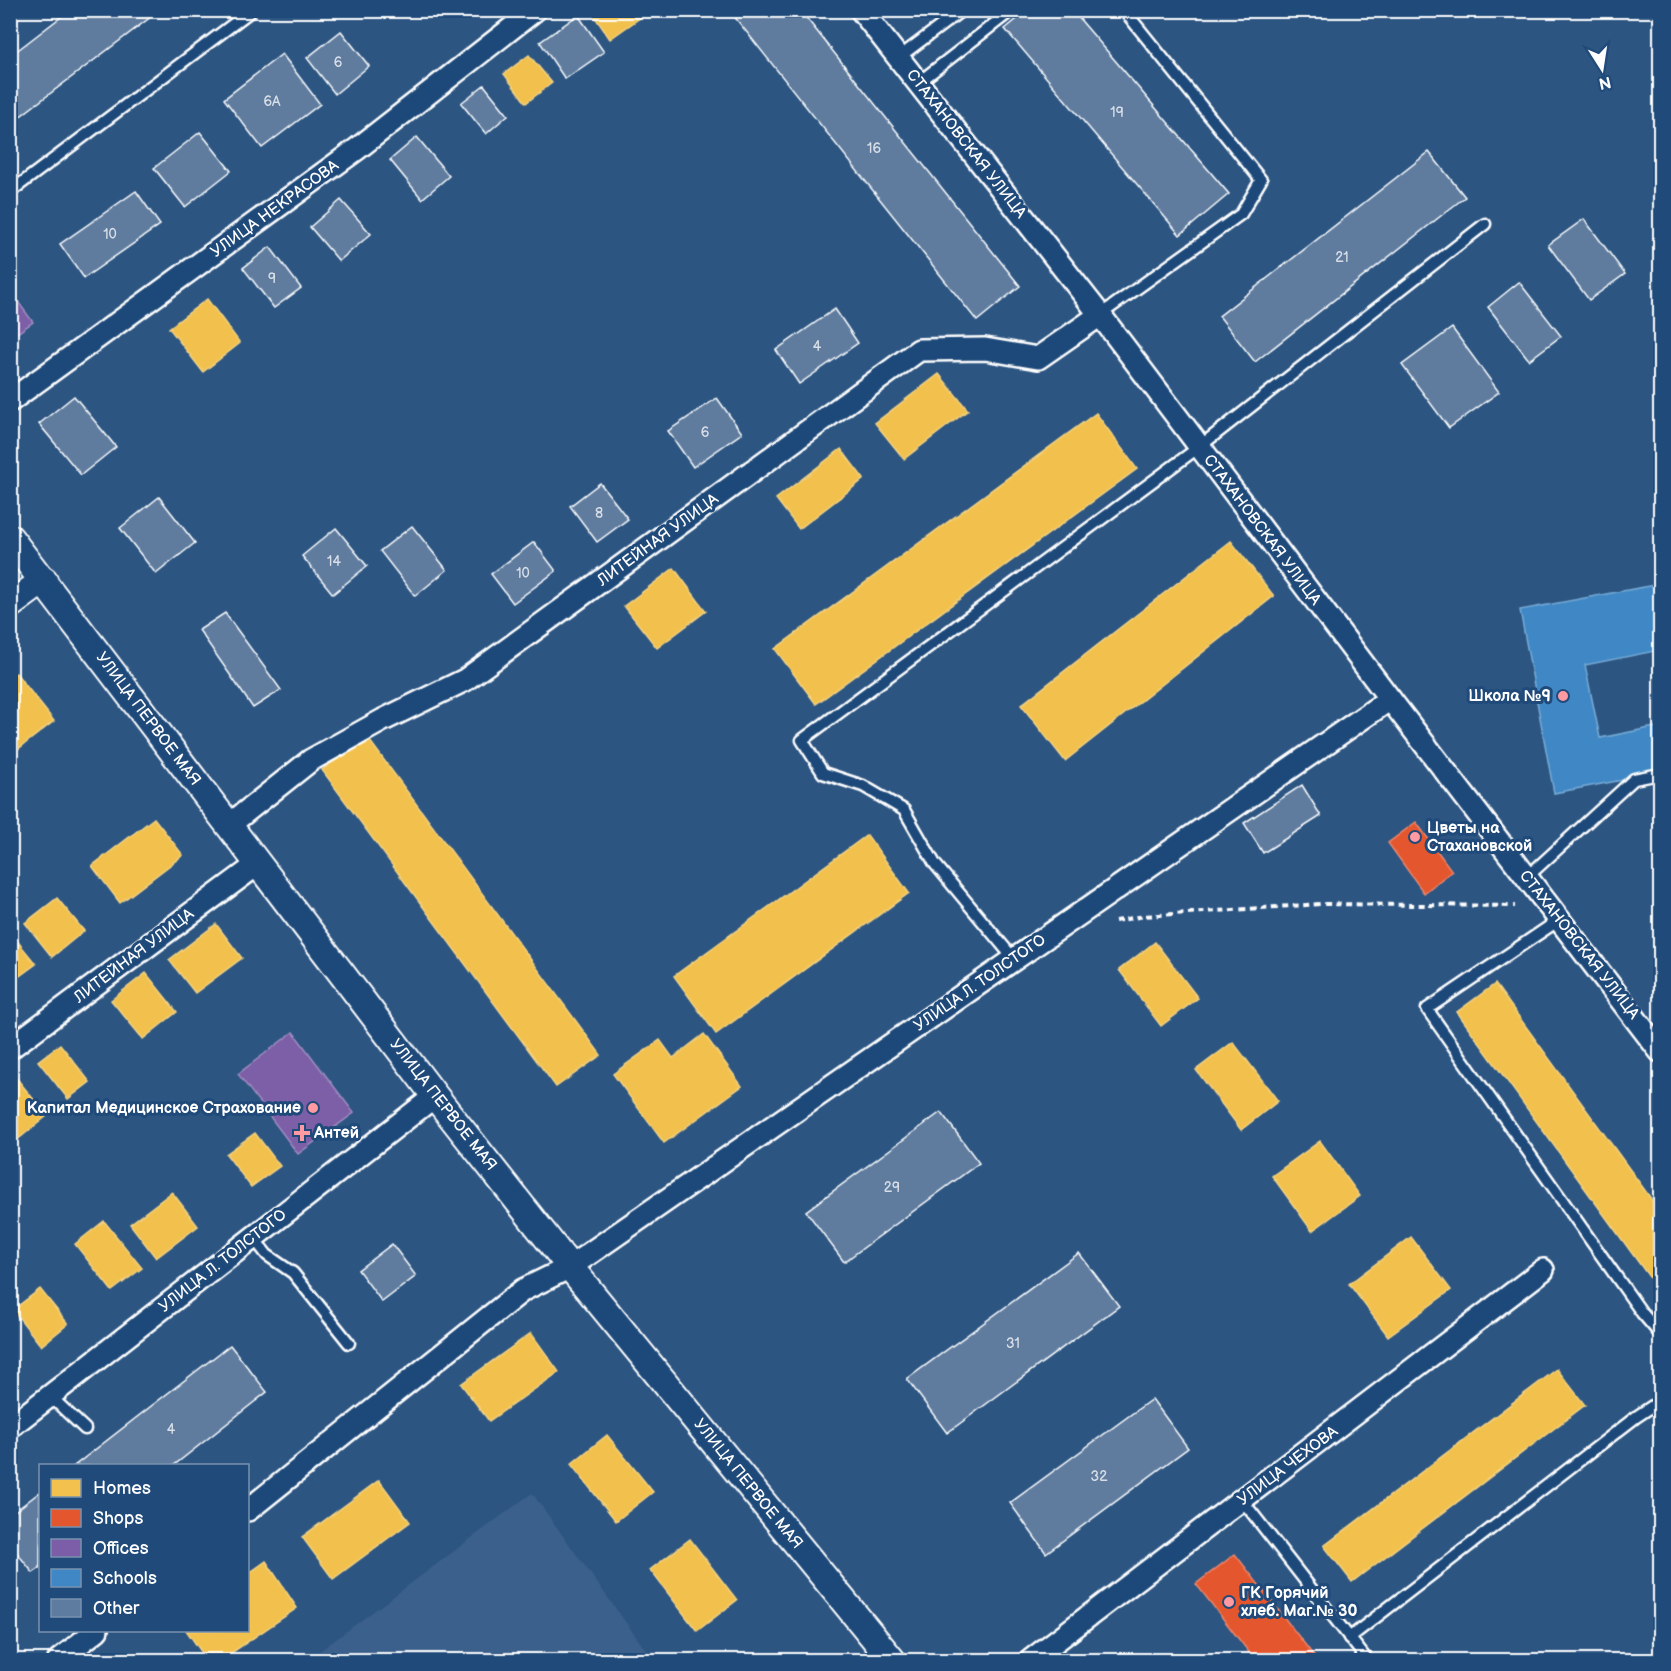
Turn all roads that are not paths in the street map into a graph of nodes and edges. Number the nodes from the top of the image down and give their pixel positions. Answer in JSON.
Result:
{"nodes":[{"id":1,"x":252,"y":10,"type":"edge"},
{"id":2,"x":535,"y":10,"type":"edge"},
{"id":3,"x":861,"y":10,"type":"edge"},
{"id":4,"x":962,"y":10,"type":"edge"},
{"id":5,"x":1012,"y":10,"type":"edge"},
{"id":6,"x":1124,"y":10,"type":"edge"},
{"id":7,"x":898,"y":58,"type":"junction"},
{"id":8,"x":918,"y":83,"type":"junction"},
{"id":9,"x":10,"y":192,"type":"edge"},
{"id":10,"x":1485,"y":224,"type":"dead end"},
{"id":11,"x":1100,"y":315,"type":"junction"},
{"id":12,"x":10,"y":401,"type":"edge"},
{"id":13,"x":1199,"y":447,"type":"junction"},
{"id":14,"x":10,"y":538,"type":"edge"},
{"id":15,"x":44,"y":580,"type":"junction"},
{"id":16,"x":10,"y":605,"type":"edge"},
{"id":17,"x":1390,"y":699,"type":"junction"},
{"id":18,"x":1660,"y":774,"type":"edge"},
{"id":19,"x":228,"y":826,"type":"junction"},
{"id":20,"x":258,"y":864,"type":"junction"},
{"id":21,"x":1527,"y":878,"type":"junction"},
{"id":22,"x":1559,"y":920,"type":"junction"},
{"id":23,"x":1014,"y":959,"type":"junction"},
{"id":24,"x":10,"y":1048,"type":"edge"},
{"id":25,"x":1660,"y":1051,"type":"edge"},
{"id":26,"x":435,"y":1096,"type":"junction"},
{"id":27,"x":253,"y":1237,"type":"junction"},
{"id":28,"x":570,"y":1266,"type":"junction"},
{"id":29,"x":1543,"y":1270,"type":"dead end"},
{"id":30,"x":1660,"y":1334,"type":"edge"},
{"id":31,"x":350,"y":1343,"type":"dead end"},
{"id":32,"x":50,"y":1396,"type":"junction"},
{"id":33,"x":1660,"y":1401,"type":"edge"},
{"id":34,"x":10,"y":1427,"type":"edge"},
{"id":35,"x":85,"y":1429,"type":"dead end"},
{"id":36,"x":1242,"y":1500,"type":"junction"},
{"id":37,"x":249,"y":1509,"type":"edge"},
{"id":38,"x":94,"y":1632,"type":"edge"},
{"id":39,"x":1349,"y":1638,"type":"junction"},
{"id":40,"x":59,"y":1660,"type":"edge"},
{"id":41,"x":892,"y":1660,"type":"edge"},
{"id":42,"x":1031,"y":1660,"type":"edge"},
{"id":43,"x":1366,"y":1660,"type":"edge"}],
"edges":[{"from":1,"to":9,"type":"lane"},
{"from":2,"to":12,"type":"street","name":"УЛИЦА НЕКРАСОВА"},
{"from":3,"to":7,"type":"street","name":"СТАХАНОВСКАЯ УЛИЦА"},
{"from":4,"to":7,"type":"lane"},
{"from":5,"to":8,"type":"lane"},
{"from":6,"to":11,"type":"lane"},
{"from":7,"to":8,"type":"street","name":"СТАХАНОВСКАЯ УЛИЦА"},
{"from":8,"to":11,"type":"street","name":"СТАХАНОВСКАЯ УЛИЦА"},
{"from":10,"to":13,"type":"lane"},
{"from":11,"to":13,"type":"street","name":"СТАХАНОВСКАЯ УЛИЦА"},
{"from":11,"to":19,"type":"street","name":"ЛИТЕЙНАЯ УЛИЦА"},
{"from":13,"to":17,"type":"street","name":"СТАХАНОВСКАЯ УЛИЦА"},
{"from":13,"to":23,"type":"lane"},
{"from":14,"to":15,"type":"street","name":"УЛИЦА ПЕРВОЕ МАЯ"},
{"from":15,"to":16,"type":"street"},
{"from":15,"to":19,"type":"street","name":"УЛИЦА ПЕРВОЕ МАЯ"},
{"from":17,"to":21,"type":"street","name":"СТАХАНОВСКАЯ УЛИЦА"},
{"from":17,"to":23,"type":"street","name":"УЛИЦА Л. ТОЛСТОГО"},
{"from":18,"to":21,"type":"lane"},
{"from":19,"to":20,"type":"street","name":"УЛИЦА ПЕРВОЕ МАЯ"},
{"from":20,"to":24,"type":"street","name":"ЛИТЕЙНАЯ УЛИЦА"},
{"from":20,"to":26,"type":"street","name":"УЛИЦА ПЕРВОЕ МАЯ"},
{"from":21,"to":22,"type":"street","name":"СТАХАНОВСКАЯ УЛИЦА"},
{"from":22,"to":25,"type":"street","name":"СТАХАНОВСКАЯ УЛИЦА"},
{"from":22,"to":30,"type":"lane"},
{"from":23,"to":28,"type":"street","name":"УЛИЦА Л. ТОЛСТОГО"},
{"from":26,"to":27,"type":"street","name":"УЛИЦА Л. ТОЛСТОГО"},
{"from":26,"to":28,"type":"street","name":"УЛИЦА ПЕРВОЕ МАЯ"},
{"from":27,"to":31,"type":"lane"},
{"from":27,"to":32,"type":"street","name":"УЛИЦА Л. ТОЛСТОГО"},
{"from":28,"to":37,"type":"street","name":"УЛИЦА Л. ТОЛСТОГО"},
{"from":28,"to":41,"type":"street","name":"УЛИЦА ПЕРВОЕ МАЯ"},
{"from":29,"to":36,"type":"street","name":"УЛИЦА ЧЕХОВА"},
{"from":32,"to":34,"type":"street","name":"УЛИЦА Л. ТОЛСТОГО"},
{"from":32,"to":35,"type":"lane"},
{"from":33,"to":39,"type":"lane"},
{"from":36,"to":39,"type":"lane"},
{"from":36,"to":42,"type":"street","name":"УЛИЦА ЧЕХОВА"},
{"from":38,"to":40,"type":"street"},
{"from":39,"to":43,"type":"lane"}]}
